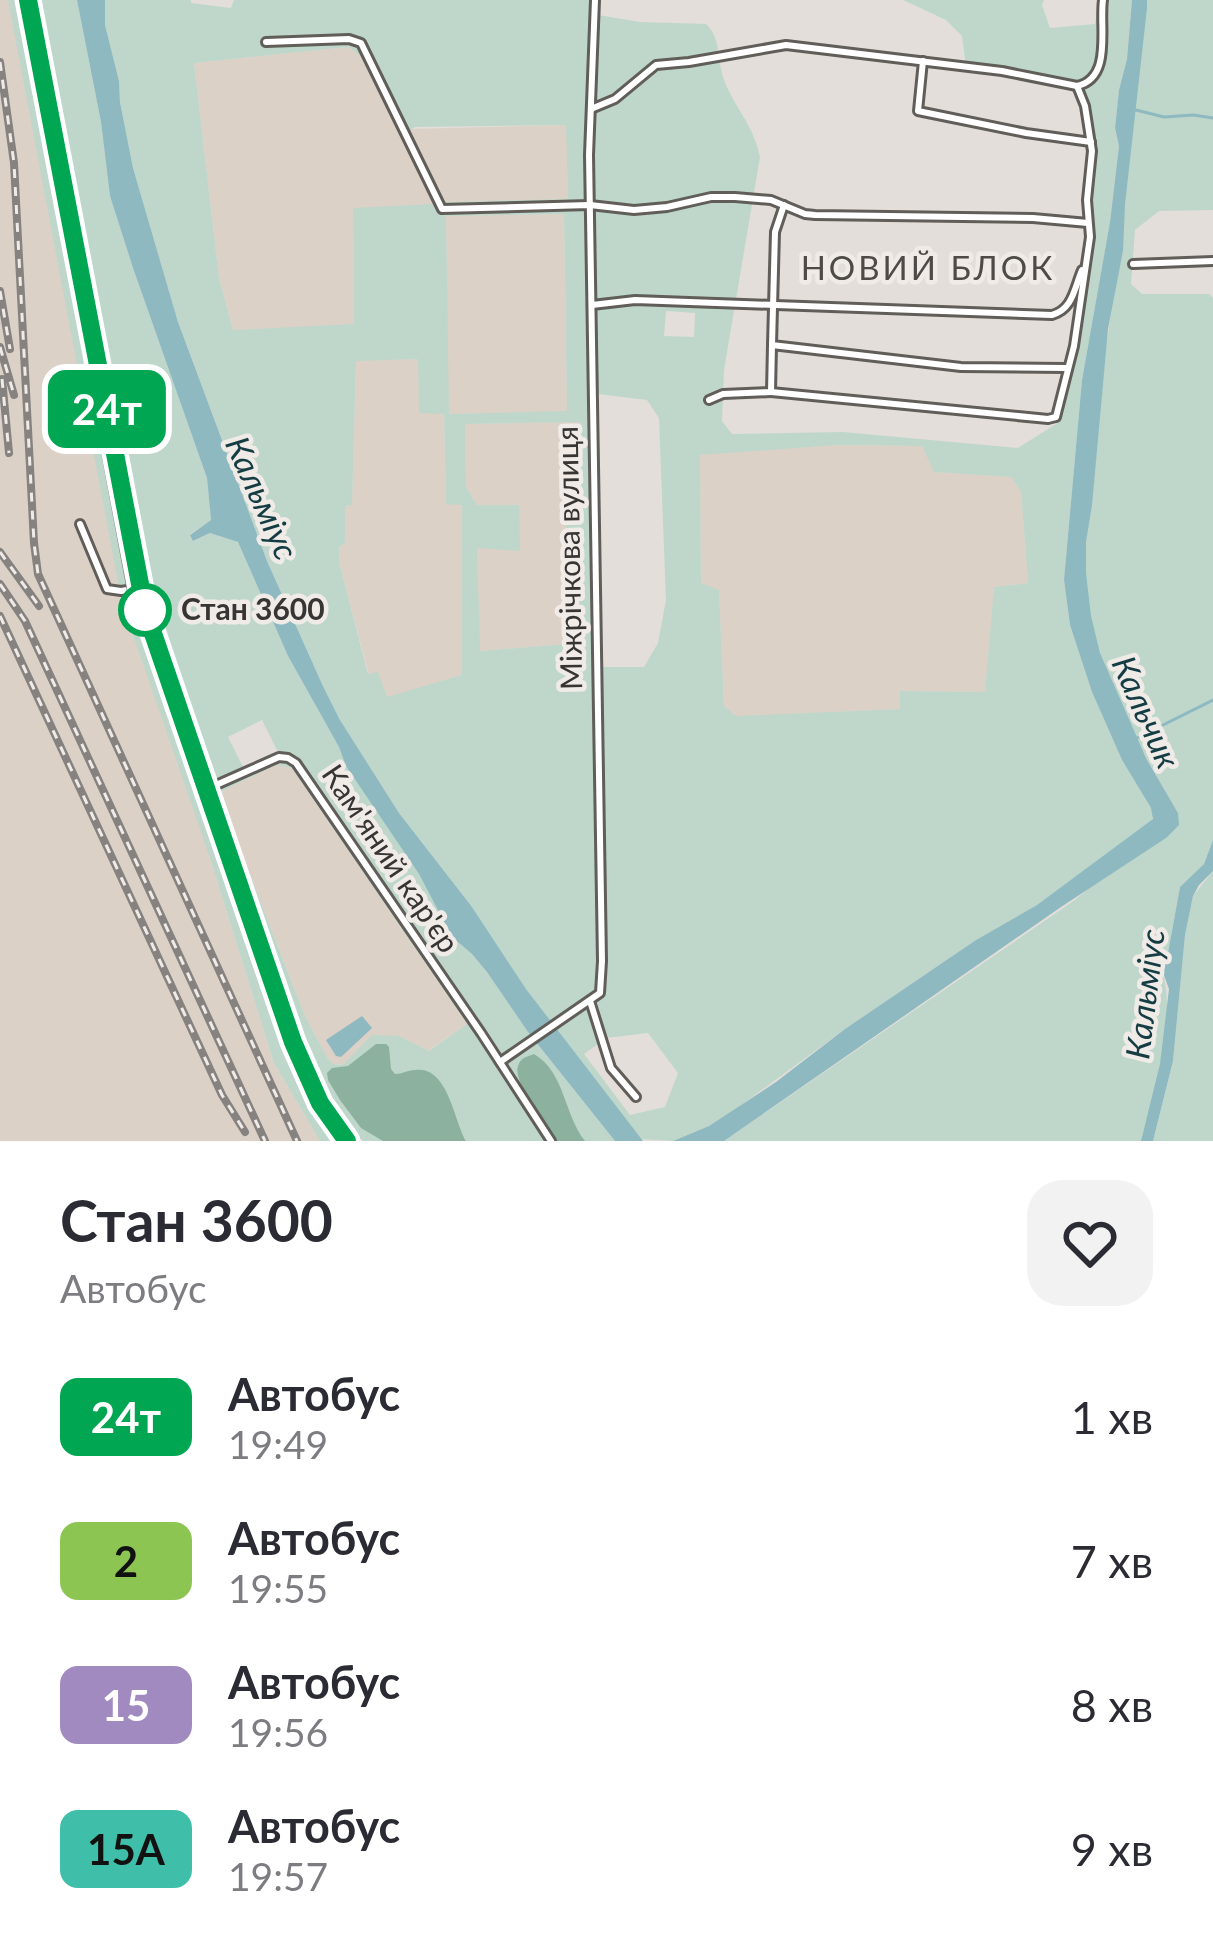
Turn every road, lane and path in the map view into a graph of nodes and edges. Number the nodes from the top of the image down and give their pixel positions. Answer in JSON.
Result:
{"nodes":[{"id":1,"x":28,"y":0,"type":"edge"},
{"id":2,"x":595,"y":0,"type":"edge"},
{"id":3,"x":1103,"y":0,"type":"edge"},
{"id":4,"x":266,"y":42,"type":"dead end"},
{"id":5,"x":923,"y":61,"type":"junction"},
{"id":6,"x":1077,"y":86,"type":"junction"},
{"id":7,"x":590,"y":109,"type":"junction"},
{"id":8,"x":1091,"y":142,"type":"junction"},
{"id":9,"x":590,"y":205,"type":"junction"},
{"id":10,"x":784,"y":205,"type":"junction"},
{"id":11,"x":1088,"y":223,"type":"junction"},
{"id":12,"x":1213,"y":261,"type":"edge"},
{"id":13,"x":1133,"y":264,"type":"dead end"},
{"id":14,"x":1084,"y":268,"type":"junction"},
{"id":15,"x":592,"y":304,"type":"junction"},
{"id":16,"x":774,"y":306,"type":"junction"},
{"id":17,"x":772,"y":345,"type":"junction"},
{"id":18,"x":1066,"y":368,"type":"junction"},
{"id":19,"x":770,"y":392,"type":"junction"},
{"id":20,"x":709,"y":400,"type":"dead end"},
{"id":21,"x":80,"y":524,"type":"dead end"},
{"id":22,"x":140,"y":588,"type":"junction"},
{"id":23,"x":207,"y":789,"type":"junction"},
{"id":24,"x":590,"y":1001,"type":"junction"},
{"id":25,"x":500,"y":1062,"type":"junction"},
{"id":26,"x":636,"y":1097,"type":"dead end"},
{"id":27,"x":347,"y":1141,"type":"edge"},
{"id":28,"x":551,"y":1141,"type":"edge"}],
"edges":[{"from":1,"to":22,"type":"highway"},
{"from":2,"to":7,"type":"street","name":"Міжрічкова вулиця"},
{"from":3,"to":6,"type":"street"},
{"from":4,"to":9,"type":"street"},
{"from":5,"to":6,"type":"street"},
{"from":5,"to":7,"type":"street"},
{"from":5,"to":8,"type":"street"},
{"from":6,"to":8,"type":"street"},
{"from":7,"to":9,"type":"street","name":"Міжрічкова вулиця"},
{"from":8,"to":11,"type":"street"},
{"from":9,"to":10,"type":"street"},
{"from":9,"to":15,"type":"street","name":"Міжрічкова вулиця"},
{"from":10,"to":11,"type":"street"},
{"from":10,"to":16,"type":"street"},
{"from":11,"to":14,"type":"street"},
{"from":12,"to":13,"type":"street"},
{"from":14,"to":16,"type":"street"},
{"from":14,"to":18,"type":"street"},
{"from":15,"to":16,"type":"street"},
{"from":15,"to":24,"type":"street","name":"Міжрічкова вулиця"},
{"from":16,"to":17,"type":"street"},
{"from":17,"to":18,"type":"street"},
{"from":17,"to":19,"type":"street"},
{"from":18,"to":19,"type":"street"},
{"from":19,"to":20,"type":"street"},
{"from":21,"to":22,"type":"street"},
{"from":22,"to":23,"type":"highway"},
{"from":23,"to":25,"type":"street","name":"Кам'яний кар'єр"},
{"from":23,"to":27,"type":"highway"},
{"from":24,"to":25,"type":"street"},
{"from":24,"to":26,"type":"street","name":"Міжрічкова вулиця"},
{"from":25,"to":28,"type":"street"}]}
